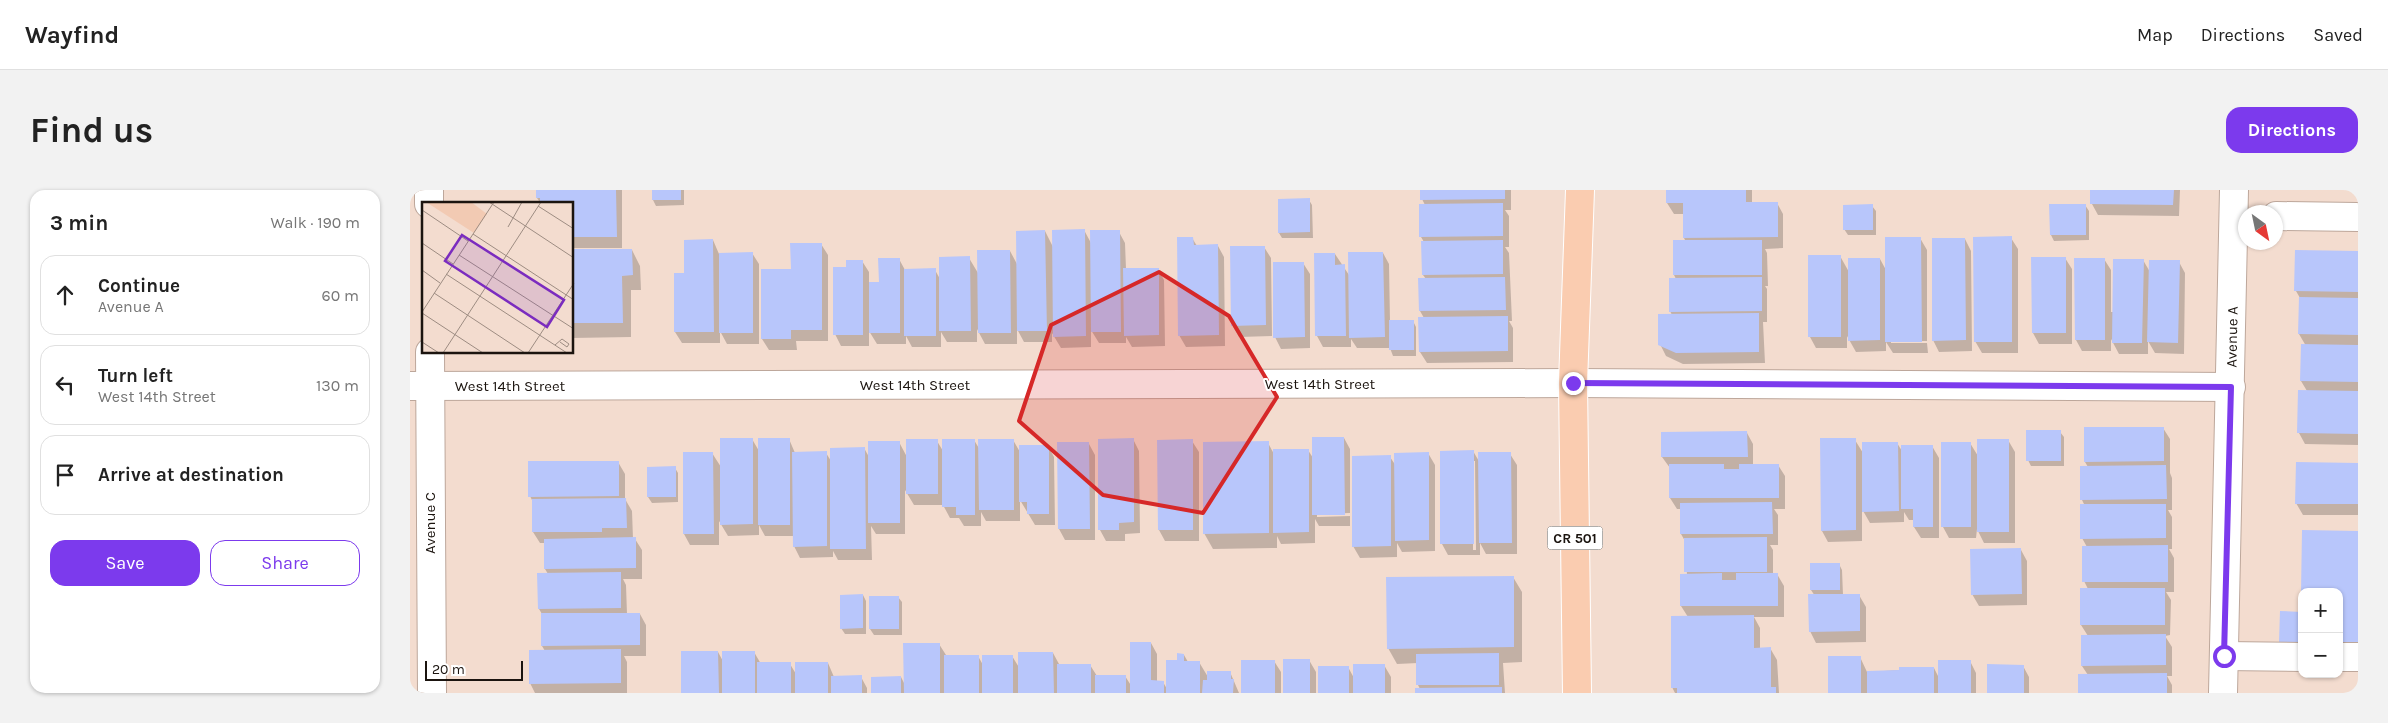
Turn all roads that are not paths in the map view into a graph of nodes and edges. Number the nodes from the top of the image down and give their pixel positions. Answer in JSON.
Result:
{"nodes":[{"id":1,"x":1580,"y":190,"type":"edge"},
{"id":2,"x":2238,"y":207,"type":"edge"},
{"id":3,"x":2283,"y":216,"type":"edge"},
{"id":4,"x":2358,"y":217,"type":"edge"},
{"id":5,"x":429,"y":354,"type":"edge"},
{"id":6,"x":1573,"y":383,"type":"junction"},
{"id":7,"x":420,"y":386,"type":"edge"},
{"id":8,"x":2231,"y":387,"type":"junction"},
{"id":9,"x":2224,"y":656,"type":"junction"},
{"id":10,"x":2298,"y":657,"type":"edge"},
{"id":11,"x":2343,"y":657,"type":"edge"},
{"id":12,"x":2358,"y":657,"type":"edge"},
{"id":13,"x":432,"y":693,"type":"edge"},
{"id":14,"x":1578,"y":693,"type":"edge"},
{"id":15,"x":2223,"y":693,"type":"edge"}],
"edges":[{"from":1,"to":6,"type":"main road","number":"CR 501"},
{"from":2,"to":8,"type":"street","name":"Avenue A"},
{"from":3,"to":4,"type":"street"},
{"from":5,"to":7,"type":"street","name":"Avenue C"},
{"from":6,"to":7,"type":"street","name":"West 14th Street"},
{"from":6,"to":8,"type":"street","name":"West 14th Street"},
{"from":6,"to":14,"type":"main road","number":"CR 501"},
{"from":7,"to":13,"type":"street","name":"Avenue C"},
{"from":8,"to":9,"type":"street","name":"Avenue A"},
{"from":9,"to":10,"type":"street"},
{"from":9,"to":15,"type":"street","name":"Avenue A"},
{"from":11,"to":12,"type":"street"}]}
